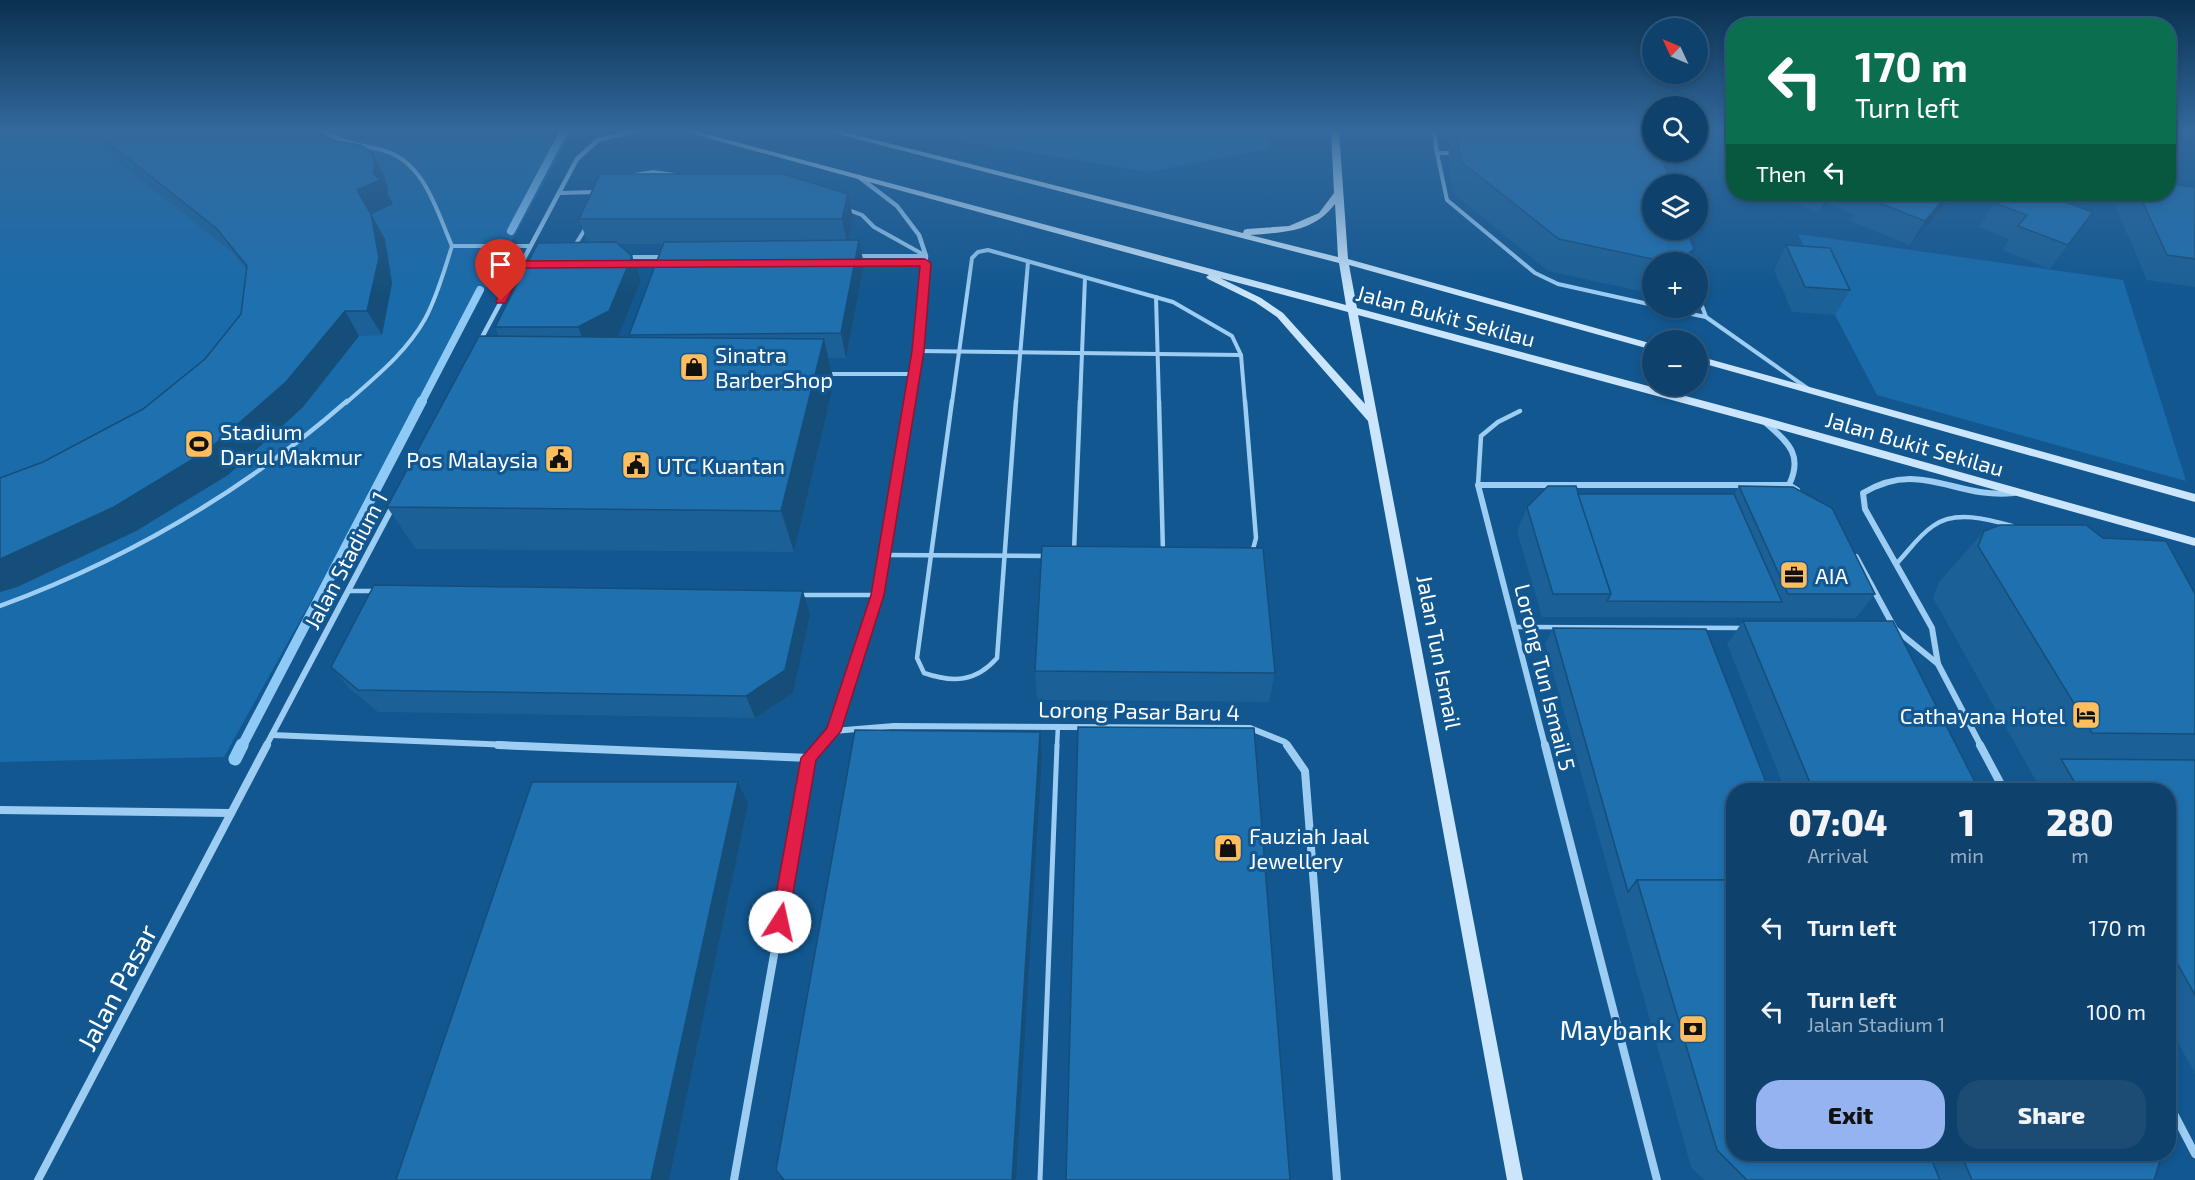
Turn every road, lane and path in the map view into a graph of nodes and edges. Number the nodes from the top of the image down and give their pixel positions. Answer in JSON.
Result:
{"nodes":[{"id":1,"x":424,"y":186,"type":"edge"},
{"id":2,"x":563,"y":186,"type":"edge"},
{"id":3,"x":871,"y":186,"type":"edge"},
{"id":4,"x":895,"y":186,"type":"edge"},
{"id":5,"x":1049,"y":186,"type":"edge"},
{"id":6,"x":1338,"y":186,"type":"edge"},
{"id":7,"x":1444,"y":186,"type":"edge"},
{"id":8,"x":600,"y":192,"type":"edge"},
{"id":9,"x":560,"y":193,"type":"junction"},
{"id":10,"x":1338,"y":194,"type":"junction"},
{"id":11,"x":840,"y":207,"type":"edge"},
{"id":12,"x":592,"y":220,"type":"edge"},
{"id":13,"x":1208,"y":226,"type":"junction"},
{"id":14,"x":452,"y":246,"type":"junction"},
{"id":15,"x":530,"y":246,"type":"junction"},
{"id":16,"x":574,"y":248,"type":"edge"},
{"id":17,"x":848,"y":256,"type":"edge"},
{"id":18,"x":627,"y":257,"type":"edge"},
{"id":19,"x":674,"y":257,"type":"edge"},
{"id":20,"x":926,"y":259,"type":"junction"},
{"id":21,"x":1343,"y":261,"type":"junction"},
{"id":22,"x":854,"y":262,"type":"edge"},
{"id":23,"x":1028,"y":262,"type":"junction"},
{"id":24,"x":625,"y":263,"type":"edge"},
{"id":25,"x":660,"y":263,"type":"junction"},
{"id":26,"x":671,"y":263,"type":"edge"},
{"id":27,"x":520,"y":264,"type":"junction"},
{"id":28,"x":532,"y":264,"type":"edge"},
{"id":29,"x":1183,"y":264,"type":"junction"},
{"id":30,"x":655,"y":274,"type":"edge"},
{"id":31,"x":1085,"y":278,"type":"junction"},
{"id":32,"x":1156,"y":297,"type":"junction"},
{"id":33,"x":1642,"y":303,"type":"edge"},
{"id":34,"x":1352,"y":309,"type":"junction"},
{"id":35,"x":1707,"y":318,"type":"edge"},
{"id":36,"x":478,"y":344,"type":"edge"},
{"id":37,"x":1642,"y":344,"type":"edge"},
{"id":38,"x":918,"y":351,"type":"junction"},
{"id":39,"x":960,"y":352,"type":"junction"},
{"id":40,"x":1022,"y":353,"type":"junction"},
{"id":41,"x":1083,"y":354,"type":"junction"},
{"id":42,"x":1159,"y":354,"type":"junction"},
{"id":43,"x":1241,"y":355,"type":"junction"},
{"id":44,"x":1708,"y":362,"type":"edge"},
{"id":45,"x":819,"y":374,"type":"edge"},
{"id":46,"x":914,"y":375,"type":"junction"},
{"id":47,"x":1812,"y":391,"type":"junction"},
{"id":48,"x":1520,"y":411,"type":"dead end"},
{"id":49,"x":1372,"y":419,"type":"junction"},
{"id":50,"x":1764,"y":422,"type":"junction"},
{"id":51,"x":1478,"y":485,"type":"junction"},
{"id":52,"x":1789,"y":485,"type":"junction"},
{"id":53,"x":2023,"y":493,"type":"junction"},
{"id":54,"x":1803,"y":494,"type":"edge"},
{"id":55,"x":397,"y":498,"type":"edge"},
{"id":56,"x":2195,"y":498,"type":"edge"},
{"id":57,"x":2018,"y":528,"type":"edge"},
{"id":58,"x":2195,"y":542,"type":"edge"},
{"id":59,"x":1850,"y":545,"type":"edge"},
{"id":60,"x":1251,"y":554,"type":"edge"},
{"id":61,"x":885,"y":555,"type":"junction"},
{"id":62,"x":930,"y":555,"type":"junction"},
{"id":63,"x":1003,"y":556,"type":"junction"},
{"id":64,"x":1050,"y":556,"type":"edge"},
{"id":65,"x":1074,"y":557,"type":"edge"},
{"id":66,"x":1163,"y":558,"type":"edge"},
{"id":67,"x":1896,"y":564,"type":"junction"},
{"id":68,"x":348,"y":591,"type":"junction"},
{"id":69,"x":383,"y":592,"type":"edge"},
{"id":70,"x":795,"y":595,"type":"edge"},
{"id":71,"x":877,"y":595,"type":"junction"},
{"id":72,"x":0,"y":606,"type":"edge"},
{"id":73,"x":1515,"y":627,"type":"junction"},
{"id":74,"x":1706,"y":628,"type":"junction"},
{"id":75,"x":1753,"y":628,"type":"edge"},
{"id":76,"x":1884,"y":629,"type":"edge"},
{"id":77,"x":1895,"y":629,"type":"junction"},
{"id":78,"x":1710,"y":639,"type":"edge"},
{"id":79,"x":1938,"y":664,"type":"junction"},
{"id":80,"x":1058,"y":726,"type":"junction"},
{"id":81,"x":833,"y":731,"type":"junction"},
{"id":82,"x":272,"y":735,"type":"junction"},
{"id":83,"x":809,"y":758,"type":"junction"},
{"id":84,"x":2000,"y":783,"type":"edge"},
{"id":85,"x":0,"y":810,"type":"edge"},
{"id":86,"x":231,"y":813,"type":"junction"},
{"id":87,"x":2176,"y":1117,"type":"edge"},
{"id":88,"x":2195,"y":1154,"type":"edge"},
{"id":89,"x":38,"y":1180,"type":"edge"},
{"id":90,"x":734,"y":1180,"type":"edge"},
{"id":91,"x":1040,"y":1180,"type":"edge"},
{"id":92,"x":1337,"y":1180,"type":"edge"},
{"id":93,"x":1515,"y":1180,"type":"edge"},
{"id":94,"x":1657,"y":1180,"type":"edge"}],
"edges":[{"from":1,"to":14,"type":"lane"},
{"from":2,"to":9,"type":"street"},
{"from":3,"to":20,"type":"street"},
{"from":4,"to":29,"type":"street","name":"Jalan Bukit Sekilau"},
{"from":5,"to":13,"type":"street","name":"Jalan Bukit Sekilau"},
{"from":6,"to":10,"type":"street","name":"Jalan Tun Ismail"},
{"from":7,"to":33,"type":"lane"},
{"from":8,"to":9,"type":"lane"},
{"from":9,"to":15,"type":"street"},
{"from":10,"to":13,"type":"street"},
{"from":10,"to":21,"type":"street","name":"Jalan Tun Ismail"},
{"from":11,"to":20,"type":"lane"},
{"from":12,"to":16,"type":"lane"},
{"from":13,"to":21,"type":"street","name":"Jalan Bukit Sekilau"},
{"from":14,"to":15,"type":"lane"},
{"from":14,"to":72,"type":"lane"},
{"from":15,"to":27,"type":"street"},
{"from":17,"to":20,"type":"lane"},
{"from":18,"to":19,"type":"lane"},
{"from":20,"to":22,"type":"lane"},
{"from":20,"to":38,"type":"street"},
{"from":21,"to":34,"type":"street","name":"Jalan Tun Ismail"},
{"from":21,"to":37,"type":"street","name":"Jalan Bukit Sekilau"},
{"from":23,"to":31,"type":"lane"},
{"from":23,"to":39,"type":"lane"},
{"from":23,"to":40,"type":"lane"},
{"from":24,"to":25,"type":"lane"},
{"from":25,"to":26,"type":"lane"},
{"from":25,"to":30,"type":"lane"},
{"from":27,"to":28,"type":"lane"},
{"from":27,"to":36,"type":"street"},
{"from":29,"to":34,"type":"street","name":"Jalan Bukit Sekilau"},
{"from":29,"to":49,"type":"street"},
{"from":31,"to":32,"type":"lane"},
{"from":31,"to":41,"type":"lane"},
{"from":32,"to":42,"type":"lane"},
{"from":32,"to":43,"type":"lane"},
{"from":34,"to":49,"type":"street","name":"Jalan Tun Ismail"},
{"from":34,"to":50,"type":"street","name":"Jalan Bukit Sekilau"},
{"from":35,"to":47,"type":"lane"},
{"from":38,"to":39,"type":"lane"},
{"from":38,"to":46,"type":"street"},
{"from":39,"to":40,"type":"lane"},
{"from":39,"to":62,"type":"lane"},
{"from":40,"to":41,"type":"lane"},
{"from":40,"to":63,"type":"lane"},
{"from":41,"to":42,"type":"lane"},
{"from":41,"to":65,"type":"lane"},
{"from":42,"to":43,"type":"lane"},
{"from":42,"to":66,"type":"lane"},
{"from":43,"to":60,"type":"lane"},
{"from":44,"to":47,"type":"street","name":"Jalan Bukit Sekilau"},
{"from":45,"to":46,"type":"lane"},
{"from":46,"to":61,"type":"street"},
{"from":47,"to":56,"type":"street","name":"Jalan Bukit Sekilau"},
{"from":48,"to":51,"type":"lane"},
{"from":49,"to":93,"type":"street","name":"Jalan Tun Ismail"},
{"from":50,"to":52,"type":"street"},
{"from":50,"to":53,"type":"street","name":"Jalan Bukit Sekilau"},
{"from":51,"to":52,"type":"street"},
{"from":51,"to":73,"type":"street","name":"Lorong Tun Ismail 5"},
{"from":52,"to":54,"type":"street"},
{"from":53,"to":58,"type":"street","name":"Jalan Bukit Sekilau"},
{"from":53,"to":67,"type":"street"},
{"from":55,"to":68,"type":"street","name":"Jalan Stadium 1"},
{"from":57,"to":67,"type":"lane"},
{"from":59,"to":77,"type":"street"},
{"from":61,"to":62,"type":"lane"},
{"from":61,"to":71,"type":"street"},
{"from":62,"to":63,"type":"lane"},
{"from":62,"to":63,"type":"lane"},
{"from":63,"to":64,"type":"lane"},
{"from":67,"to":79,"type":"street"},
{"from":68,"to":69,"type":"lane"},
{"from":68,"to":82,"type":"street","name":"Jalan Stadium 1"},
{"from":70,"to":71,"type":"lane"},
{"from":71,"to":81,"type":"street"},
{"from":73,"to":74,"type":"lane"},
{"from":73,"to":94,"type":"street","name":"Lorong Tun Ismail 5"},
{"from":74,"to":75,"type":"lane"},
{"from":74,"to":78,"type":"lane"},
{"from":76,"to":77,"type":"lane"},
{"from":77,"to":79,"type":"street"},
{"from":79,"to":84,"type":"street"},
{"from":80,"to":81,"type":"street","name":"Lorong Pasar Baru 4"},
{"from":80,"to":91,"type":"lane"},
{"from":80,"to":92,"type":"street","name":"Lorong Pasar Baru 4"},
{"from":81,"to":83,"type":"street"},
{"from":82,"to":83,"type":"street"},
{"from":82,"to":86,"type":"street","name":"Jalan Stadium 1"},
{"from":83,"to":90,"type":"street"},
{"from":85,"to":86,"type":"street"},
{"from":86,"to":89,"type":"street","name":"Jalan Pasar"},
{"from":87,"to":88,"type":"street"}]}
